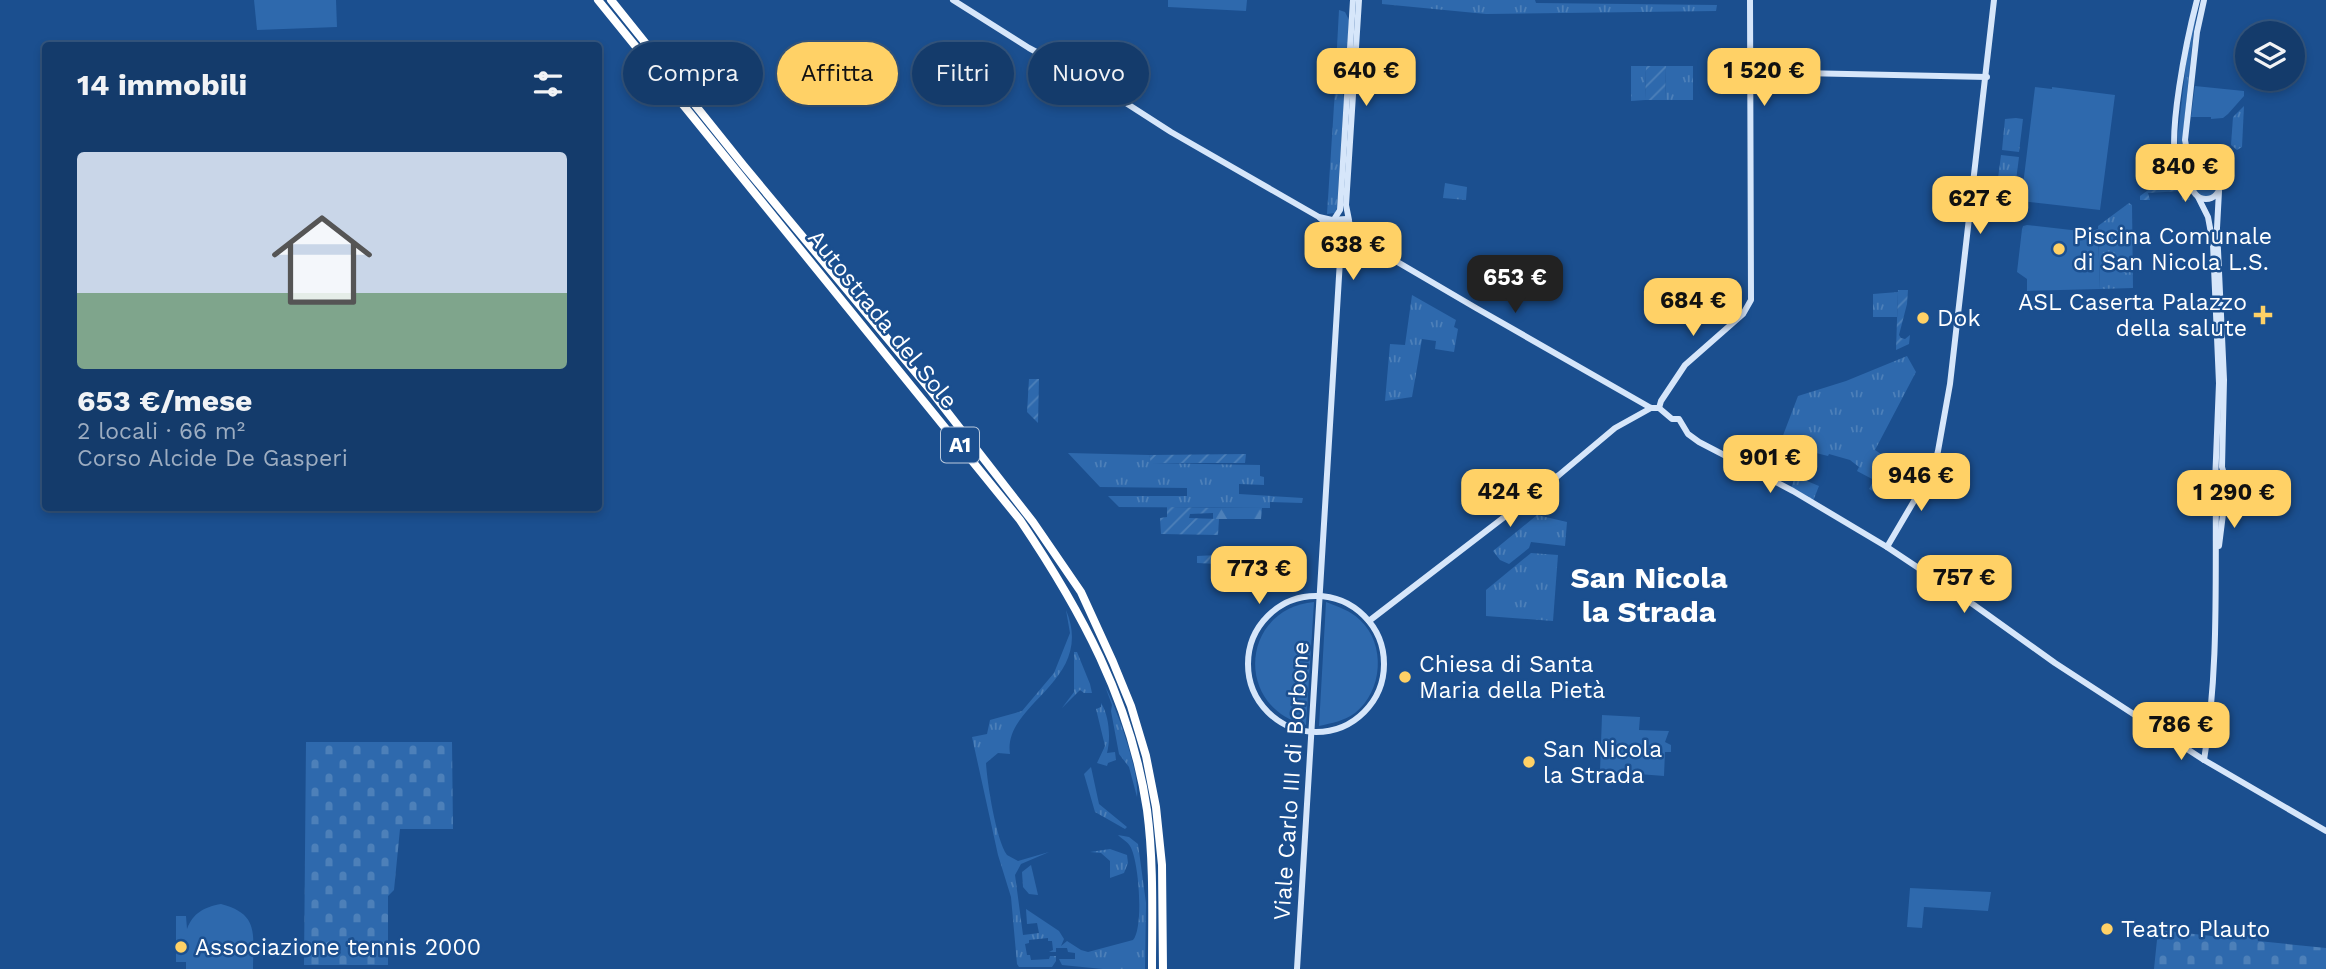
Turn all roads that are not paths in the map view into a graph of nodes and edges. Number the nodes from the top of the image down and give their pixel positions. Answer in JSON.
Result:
{"nodes":[{"id":1,"x":598,"y":0,"type":"edge"},
{"id":2,"x":611,"y":0,"type":"edge"},
{"id":3,"x":953,"y":0,"type":"edge"},
{"id":4,"x":1353,"y":0,"type":"edge"},
{"id":5,"x":1359,"y":0,"type":"edge"},
{"id":6,"x":1750,"y":0,"type":"edge"},
{"id":7,"x":1994,"y":0,"type":"edge"},
{"id":8,"x":2197,"y":0,"type":"edge"},
{"id":9,"x":2204,"y":0,"type":"edge"},
{"id":10,"x":1750,"y":72,"type":"junction"},
{"id":11,"x":1987,"y":77,"type":"junction"},
{"id":12,"x":2209,"y":171,"type":"junction"},
{"id":13,"x":2192,"y":188,"type":"junction"},
{"id":14,"x":2219,"y":191,"type":"junction"},
{"id":15,"x":2198,"y":197,"type":"junction"},
{"id":16,"x":1319,"y":217,"type":"junction"},
{"id":17,"x":1336,"y":219,"type":"junction"},
{"id":18,"x":1349,"y":220,"type":"junction"},
{"id":19,"x":1353,"y":230,"type":"junction"},
{"id":20,"x":1331,"y":231,"type":"junction"},
{"id":21,"x":1336,"y":239,"type":"junction"},
{"id":22,"x":1347,"y":239,"type":"junction"},
{"id":23,"x":1365,"y":243,"type":"junction"},
{"id":24,"x":1340,"y":260,"type":"junction"},
{"id":25,"x":1655,"y":408,"type":"junction"},
{"id":26,"x":2225,"y":481,"type":"junction"},
{"id":27,"x":2215,"y":487,"type":"junction"},
{"id":28,"x":2227,"y":490,"type":"junction"},
{"id":29,"x":1887,"y":547,"type":"junction"},
{"id":30,"x":2217,"y":566,"type":"junction"},
{"id":31,"x":1320,"y":596,"type":"junction"},
{"id":32,"x":1370,"y":621,"type":"junction"},
{"id":33,"x":1312,"y":732,"type":"junction"},
{"id":34,"x":2204,"y":760,"type":"junction"},
{"id":35,"x":2326,"y":831,"type":"edge"},
{"id":36,"x":1152,"y":969,"type":"edge"},
{"id":37,"x":1163,"y":969,"type":"edge"},
{"id":38,"x":1297,"y":969,"type":"edge"}],
"edges":[{"from":1,"to":36,"type":"highway","name":"Autostrada del Sole","number":"A1"},
{"from":2,"to":37,"type":"highway","name":"Autostrada del Sole","number":"A1"},
{"from":3,"to":16,"type":"street"},
{"from":4,"to":17,"type":"street"},
{"from":5,"to":18,"type":"street"},
{"from":6,"to":10,"type":"street"},
{"from":7,"to":11,"type":"street"},
{"from":8,"to":13,"type":"street"},
{"from":9,"to":12,"type":"street"},
{"from":10,"to":11,"type":"street"},
{"from":10,"to":25,"type":"street"},
{"from":11,"to":29,"type":"street"},
{"from":12,"to":13,"type":"street"},
{"from":12,"to":14,"type":"street"},
{"from":13,"to":15,"type":"street"},
{"from":14,"to":15,"type":"street"},
{"from":14,"to":26,"type":"street"},
{"from":15,"to":27,"type":"street"},
{"from":16,"to":17,"type":"street"},
{"from":16,"to":20,"type":"street","name":"Viale Carlo III di Borbone"},
{"from":17,"to":18,"type":"street"},
{"from":17,"to":20,"type":"street"},
{"from":18,"to":19,"type":"street"},
{"from":19,"to":22,"type":"street","name":"Viale Carlo III di Borbone"},
{"from":19,"to":23,"type":"street"},
{"from":20,"to":21,"type":"street","name":"Viale Carlo III di Borbone"},
{"from":21,"to":22,"type":"street"},
{"from":21,"to":24,"type":"street","name":"Viale Carlo III di Borbone"},
{"from":22,"to":23,"type":"street"},
{"from":22,"to":24,"type":"street","name":"Viale Carlo III di Borbone"},
{"from":23,"to":25,"type":"street"},
{"from":24,"to":31,"type":"street","name":"Viale Carlo III di Borbone"},
{"from":25,"to":29,"type":"street"},
{"from":25,"to":32,"type":"street"},
{"from":26,"to":27,"type":"street"},
{"from":26,"to":28,"type":"street"},
{"from":27,"to":28,"type":"street"},
{"from":27,"to":30,"type":"street"},
{"from":28,"to":30,"type":"street"},
{"from":29,"to":34,"type":"street"},
{"from":30,"to":34,"type":"street"},
{"from":31,"to":32,"type":"street"},
{"from":31,"to":33,"type":"street","name":"Viale Carlo III di Borbone"},
{"from":31,"to":33,"type":"street"},
{"from":32,"to":33,"type":"street"},
{"from":33,"to":38,"type":"street","name":"Viale Carlo III di Borbone"},
{"from":34,"to":35,"type":"street"}]}
